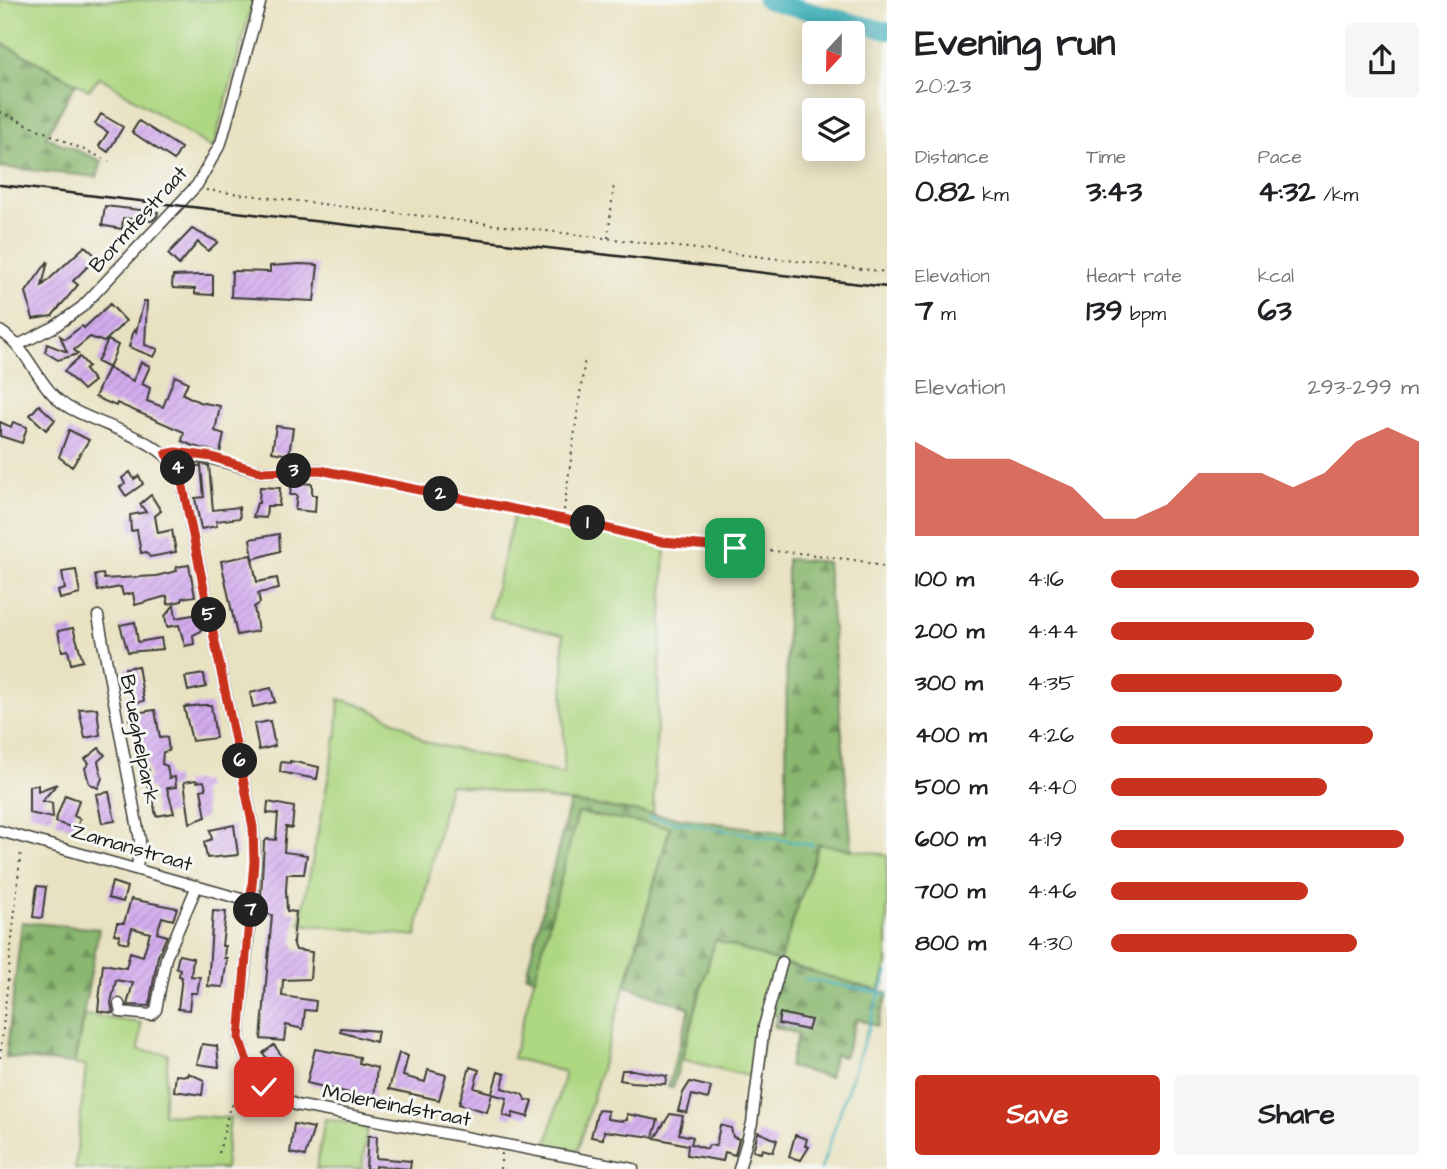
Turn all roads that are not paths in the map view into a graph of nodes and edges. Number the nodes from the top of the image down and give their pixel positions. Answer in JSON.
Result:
{"nodes":[{"id":1,"x":261,"y":0,"type":"edge"},
{"id":2,"x":0,"y":331,"type":"edge"},
{"id":3,"x":18,"y":345,"type":"junction"},
{"id":4,"x":166,"y":454,"type":"junction"},
{"id":5,"x":320,"y":470,"type":"road end"},
{"id":6,"x":98,"y":616,"type":"dead end"},
{"id":7,"x":0,"y":831,"type":"edge"},
{"id":8,"x":137,"y":869,"type":"junction"},
{"id":9,"x":197,"y":886,"type":"junction"},
{"id":10,"x":252,"y":902,"type":"junction"},
{"id":11,"x":782,"y":962,"type":"dead end"},
{"id":12,"x":119,"y":1004,"type":"dead end"},
{"id":13,"x":633,"y":1169,"type":"edge"},
{"id":14,"x":738,"y":1169,"type":"edge"}],
"edges":[{"from":1,"to":3,"type":"street","name":"Bormtestraat"},
{"from":2,"to":3,"type":"street"},
{"from":3,"to":4,"type":"street"},
{"from":4,"to":5,"type":"street"},
{"from":4,"to":10,"type":"street","name":"Moleneindstraat"},
{"from":6,"to":8,"type":"street","name":"Brueghelpark"},
{"from":7,"to":8,"type":"street","name":"Zamanstraat"},
{"from":8,"to":9,"type":"street","name":"Zamanstraat"},
{"from":9,"to":10,"type":"street","name":"Zamanstraat"},
{"from":9,"to":12,"type":"street"},
{"from":10,"to":13,"type":"street","name":"Moleneindstraat"},
{"from":11,"to":14,"type":"street"}]}
